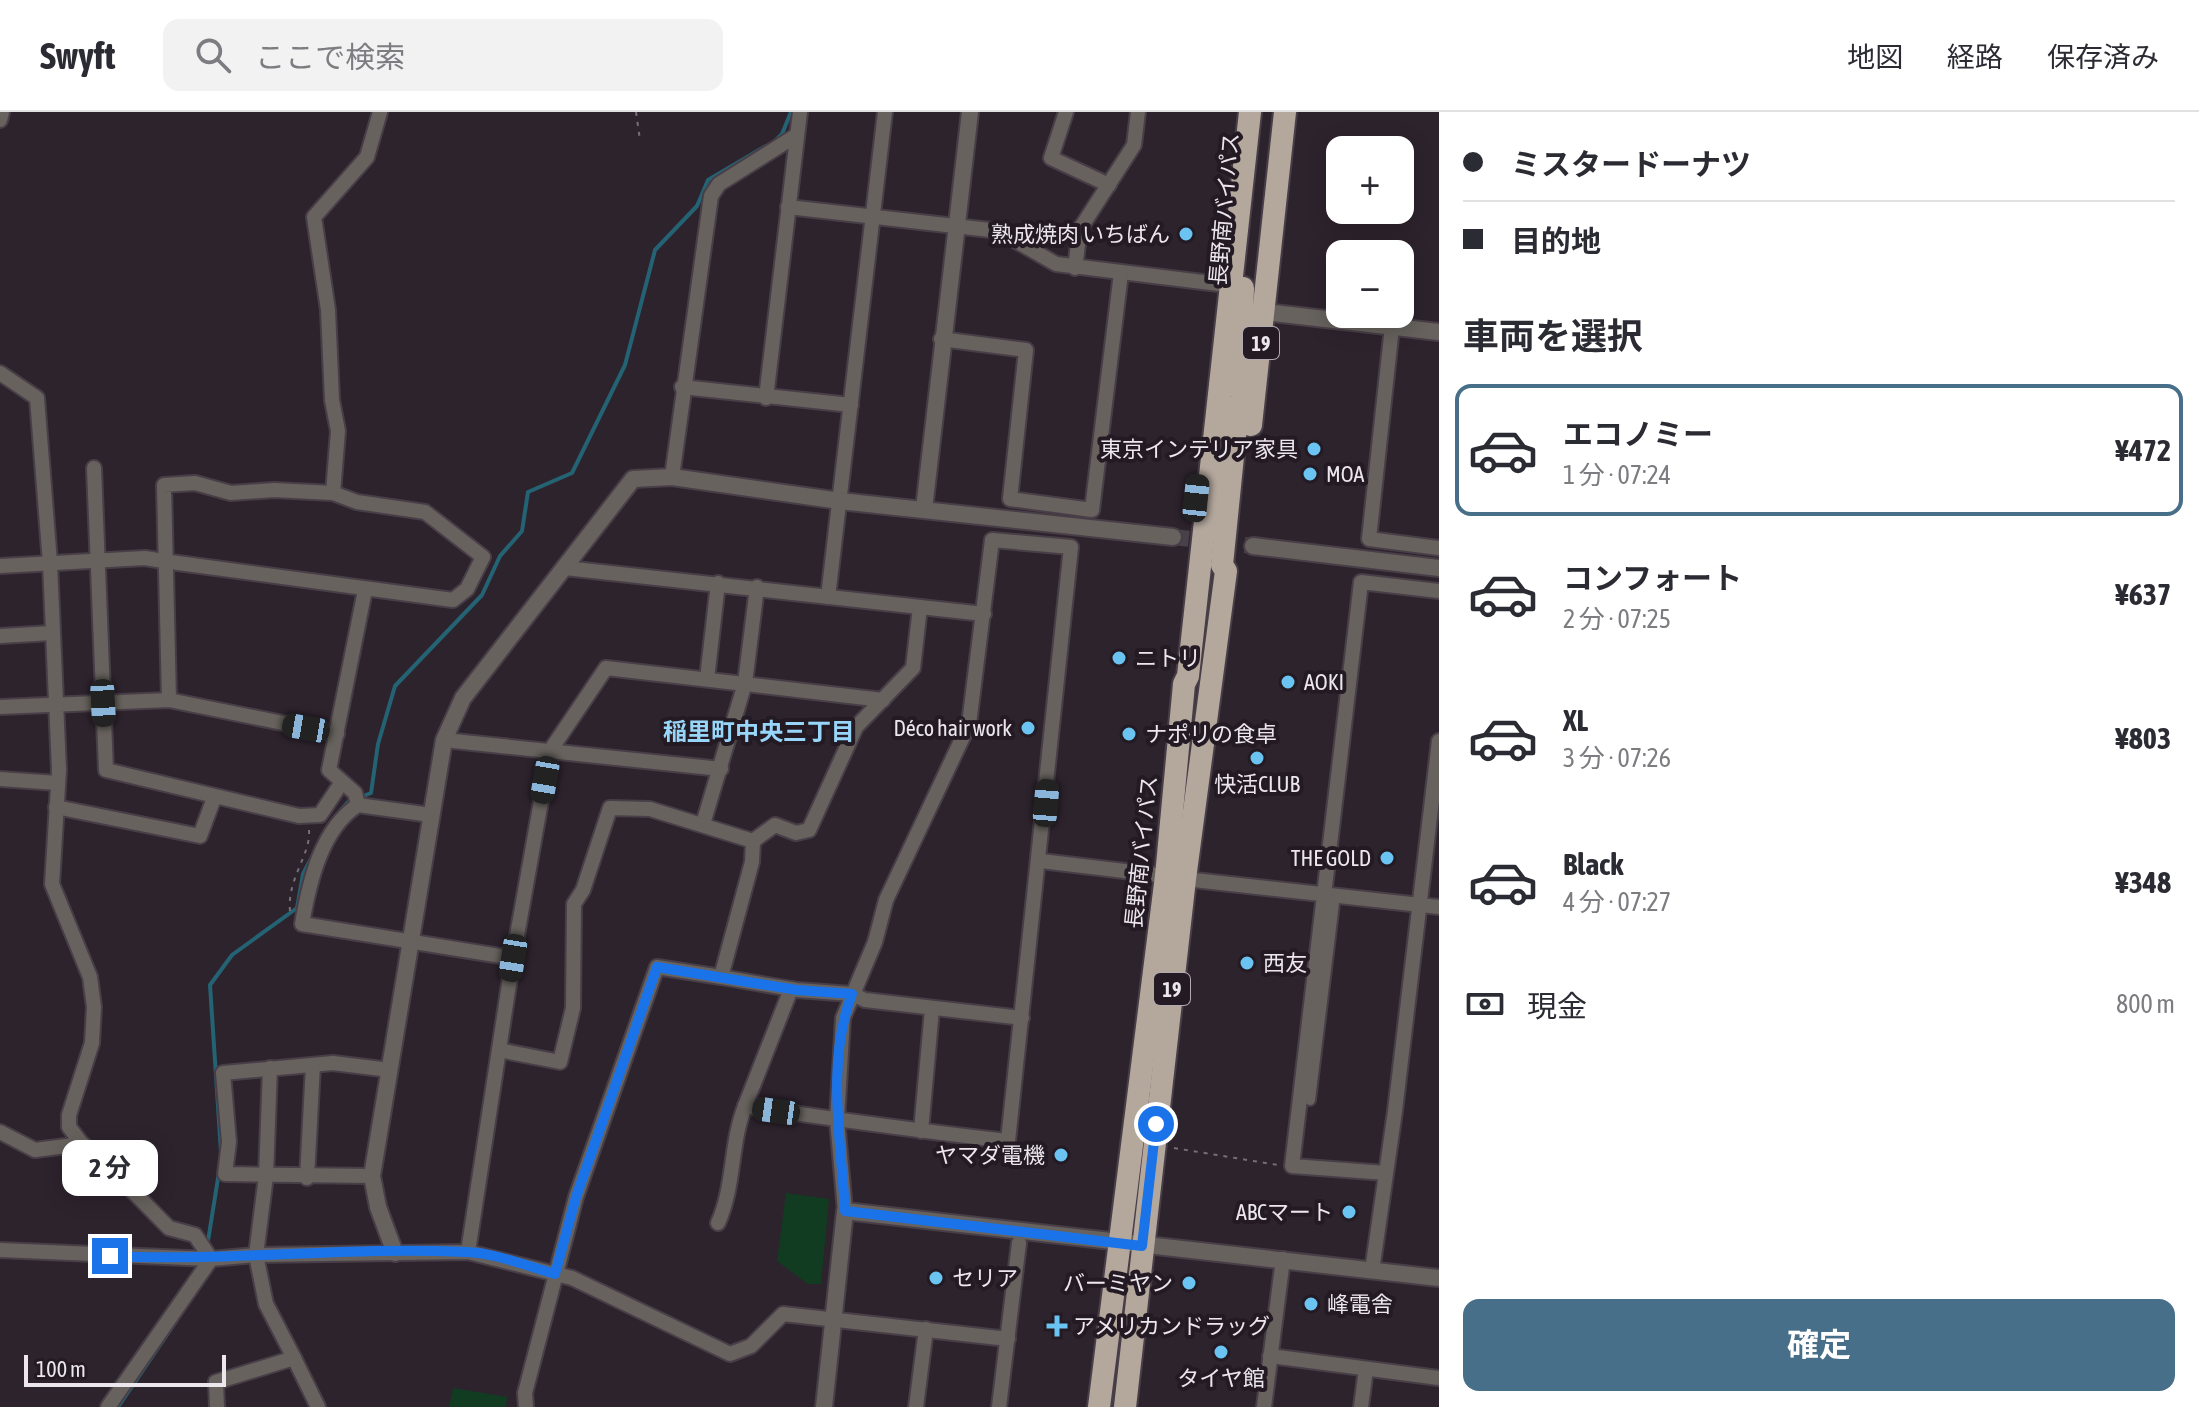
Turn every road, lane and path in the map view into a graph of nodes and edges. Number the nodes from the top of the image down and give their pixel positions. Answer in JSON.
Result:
{"nodes":[{"id":1,"x":2,"y":112,"type":"edge"},
{"id":2,"x":380,"y":112,"type":"edge"},
{"id":3,"x":636,"y":112,"type":"edge"},
{"id":4,"x":800,"y":112,"type":"edge"},
{"id":5,"x":885,"y":112,"type":"edge"},
{"id":6,"x":970,"y":112,"type":"edge"},
{"id":7,"x":1066,"y":112,"type":"edge"},
{"id":8,"x":1138,"y":112,"type":"edge"},
{"id":9,"x":1238,"y":112,"type":"edge"},
{"id":10,"x":1250,"y":112,"type":"edge"},
{"id":11,"x":1258,"y":112,"type":"edge"},
{"id":12,"x":1285,"y":112,"type":"edge"},
{"id":13,"x":0,"y":120,"type":"edge"},
{"id":14,"x":797,"y":135,"type":"junction"},
{"id":15,"x":640,"y":140,"type":"dead end"},
{"id":16,"x":1109,"y":185,"type":"junction"},
{"id":17,"x":788,"y":207,"type":"junction"},
{"id":18,"x":874,"y":217,"type":"junction"},
{"id":19,"x":956,"y":227,"type":"junction"},
{"id":20,"x":1075,"y":268,"type":"junction"},
{"id":21,"x":1121,"y":273,"type":"junction"},
{"id":22,"x":1219,"y":284,"type":"junction"},
{"id":23,"x":1265,"y":312,"type":"junction"},
{"id":24,"x":1326,"y":319,"type":"edge"},
{"id":25,"x":1392,"y":328,"type":"edge"},
{"id":26,"x":1401,"y":328,"type":"edge"},
{"id":27,"x":1439,"y":332,"type":"edge"},
{"id":28,"x":941,"y":339,"type":"junction"},
{"id":29,"x":0,"y":373,"type":"edge"},
{"id":30,"x":682,"y":387,"type":"junction"},
{"id":31,"x":1228,"y":396,"type":"junction"},
{"id":32,"x":766,"y":398,"type":"junction"},
{"id":33,"x":851,"y":405,"type":"junction"},
{"id":34,"x":94,"y":468,"type":"dead end"},
{"id":35,"x":672,"y":477,"type":"junction"},
{"id":36,"x":333,"y":493,"type":"junction"},
{"id":37,"x":840,"y":501,"type":"junction"},
{"id":38,"x":924,"y":509,"type":"junction"},
{"id":39,"x":1173,"y":537,"type":"tunnel mouth"},
{"id":40,"x":1253,"y":546,"type":"tunnel mouth"},
{"id":41,"x":1439,"y":548,"type":"edge"},
{"id":42,"x":96,"y":560,"type":"junction"},
{"id":43,"x":163,"y":561,"type":"junction"},
{"id":44,"x":50,"y":563,"type":"junction"},
{"id":45,"x":0,"y":566,"type":"edge"},
{"id":46,"x":565,"y":568,"type":"junction"},
{"id":47,"x":1439,"y":568,"type":"edge"},
{"id":48,"x":1226,"y":571,"type":"junction"},
{"id":49,"x":718,"y":583,"type":"junction"},
{"id":50,"x":757,"y":587,"type":"junction"},
{"id":51,"x":365,"y":590,"type":"junction"},
{"id":52,"x":1439,"y":591,"type":"edge"},
{"id":53,"x":828,"y":597,"type":"junction"},
{"id":54,"x":920,"y":607,"type":"junction"},
{"id":55,"x":984,"y":614,"type":"junction"},
{"id":56,"x":52,"y":633,"type":"junction"},
{"id":57,"x":0,"y":636,"type":"edge"},
{"id":58,"x":707,"y":679,"type":"junction"},
{"id":59,"x":745,"y":683,"type":"junction"},
{"id":60,"x":1184,"y":684,"type":"junction"},
{"id":61,"x":169,"y":700,"type":"junction"},
{"id":62,"x":883,"y":700,"type":"junction"},
{"id":63,"x":103,"y":703,"type":"junction"},
{"id":64,"x":56,"y":705,"type":"junction"},
{"id":65,"x":0,"y":707,"type":"edge"},
{"id":66,"x":337,"y":734,"type":"junction"},
{"id":67,"x":444,"y":740,"type":"junction"},
{"id":68,"x":1439,"y":741,"type":"edge"},
{"id":69,"x":550,"y":751,"type":"junction"},
{"id":70,"x":721,"y":769,"type":"junction"},
{"id":71,"x":0,"y":779,"type":"edge"},
{"id":72,"x":342,"y":782,"type":"junction"},
{"id":73,"x":57,"y":783,"type":"junction"},
{"id":74,"x":214,"y":798,"type":"junction"},
{"id":75,"x":357,"y":799,"type":"junction"},
{"id":76,"x":56,"y":807,"type":"junction"},
{"id":77,"x":431,"y":815,"type":"junction"},
{"id":78,"x":299,"y":816,"type":"junction"},
{"id":79,"x":703,"y":824,"type":"junction"},
{"id":80,"x":753,"y":841,"type":"junction"},
{"id":81,"x":1041,"y":861,"type":"junction"},
{"id":82,"x":1176,"y":878,"type":"junction"},
{"id":83,"x":1330,"y":895,"type":"junction"},
{"id":84,"x":1420,"y":905,"type":"junction"},
{"id":85,"x":1439,"y":907,"type":"edge"},
{"id":86,"x":289,"y":909,"type":"dead end"},
{"id":87,"x":411,"y":942,"type":"junction"},
{"id":88,"x":513,"y":958,"type":"junction"},
{"id":89,"x":721,"y":977,"type":"junction"},
{"id":90,"x":791,"y":989,"type":"junction"},
{"id":91,"x":852,"y":994,"type":"junction"},
{"id":92,"x":932,"y":1009,"type":"junction"},
{"id":93,"x":1022,"y":1018,"type":"junction"},
{"id":94,"x":499,"y":1050,"type":"junction"},
{"id":95,"x":313,"y":1065,"type":"junction"},
{"id":96,"x":270,"y":1068,"type":"junction"},
{"id":97,"x":390,"y":1070,"type":"junction"},
{"id":98,"x":1310,"y":1100,"type":"dead end"},
{"id":99,"x":745,"y":1106,"type":"junction"},
{"id":100,"x":837,"y":1120,"type":"junction"},
{"id":101,"x":921,"y":1131,"type":"junction"},
{"id":102,"x":0,"y":1132,"type":"edge"},
{"id":103,"x":82,"y":1144,"type":"junction"},
{"id":104,"x":1169,"y":1144,"type":"dead end"},
{"id":105,"x":1292,"y":1166,"type":"junction"},
{"id":106,"x":1386,"y":1173,"type":"junction"},
{"id":107,"x":266,"y":1176,"type":"junction"},
{"id":108,"x":372,"y":1176,"type":"junction"},
{"id":109,"x":307,"y":1178,"type":"junction"},
{"id":110,"x":845,"y":1211,"type":"junction"},
{"id":111,"x":718,"y":1223,"type":"dead end"},
{"id":112,"x":1119,"y":1242,"type":"junction"},
{"id":113,"x":1019,"y":1243,"type":"dead end"},
{"id":114,"x":1142,"y":1246,"type":"junction"},
{"id":115,"x":0,"y":1250,"type":"edge"},
{"id":116,"x":468,"y":1252,"type":"junction"},
{"id":117,"x":395,"y":1253,"type":"junction"},
{"id":118,"x":256,"y":1255,"type":"junction"},
{"id":119,"x":211,"y":1259,"type":"junction"},
{"id":120,"x":1283,"y":1259,"type":"junction"},
{"id":121,"x":1372,"y":1271,"type":"junction"},
{"id":122,"x":555,"y":1274,"type":"junction"},
{"id":123,"x":1439,"y":1278,"type":"edge"},
{"id":124,"x":834,"y":1318,"type":"junction"},
{"id":125,"x":926,"y":1329,"type":"junction"},
{"id":126,"x":1008,"y":1339,"type":"junction"},
{"id":127,"x":1270,"y":1356,"type":"junction"},
{"id":128,"x":294,"y":1358,"type":"junction"},
{"id":129,"x":1366,"y":1369,"type":"junction"},
{"id":130,"x":1439,"y":1378,"type":"edge"},
{"id":131,"x":108,"y":1407,"type":"edge"},
{"id":132,"x":217,"y":1407,"type":"edge"},
{"id":133,"x":318,"y":1407,"type":"edge"},
{"id":134,"x":526,"y":1407,"type":"edge"},
{"id":135,"x":824,"y":1407,"type":"edge"},
{"id":136,"x":916,"y":1407,"type":"edge"},
{"id":137,"x":999,"y":1407,"type":"edge"},
{"id":138,"x":1099,"y":1407,"type":"edge"},
{"id":139,"x":1125,"y":1407,"type":"edge"},
{"id":140,"x":1264,"y":1407,"type":"edge"},
{"id":141,"x":1361,"y":1407,"type":"edge"}],
"edges":[{"from":1,"to":13,"type":"street"},
{"from":2,"to":36,"type":"street"},
{"from":3,"to":15,"type":"path"},
{"from":4,"to":14,"type":"street"},
{"from":5,"to":18,"type":"street"},
{"from":6,"to":19,"type":"street"},
{"from":7,"to":16,"type":"street"},
{"from":8,"to":16,"type":"street"},
{"from":9,"to":22,"type":"highway","number":"19"},
{"from":10,"to":31,"type":"highway","name":"長野南バイパス","number":"19"},
{"from":11,"to":31,"type":"highway","name":"長野南バイパス","number":"19"},
{"from":12,"to":23,"type":"highway","number":"19"},
{"from":14,"to":17,"type":"street"},
{"from":14,"to":30,"type":"street"},
{"from":16,"to":20,"type":"street"},
{"from":17,"to":18,"type":"street"},
{"from":17,"to":32,"type":"street"},
{"from":18,"to":19,"type":"street"},
{"from":18,"to":33,"type":"street"},
{"from":19,"to":20,"type":"street"},
{"from":19,"to":28,"type":"street"},
{"from":20,"to":21,"type":"street"},
{"from":21,"to":22,"type":"street"},
{"from":21,"to":28,"type":"street"},
{"from":22,"to":60,"type":"highway","number":"19"},
{"from":23,"to":24,"type":"street"},
{"from":23,"to":48,"type":"highway","number":"19"},
{"from":25,"to":41,"type":"street"},
{"from":26,"to":27,"type":"street"},
{"from":28,"to":38,"type":"street"},
{"from":29,"to":44,"type":"street"},
{"from":30,"to":32,"type":"street"},
{"from":30,"to":35,"type":"street"},
{"from":31,"to":48,"type":"highway","name":"長野南バイパス","number":"19"},
{"from":31,"to":60,"type":"highway","name":"長野南バイパス","number":"19"},
{"from":32,"to":33,"type":"street"},
{"from":33,"to":37,"type":"street"},
{"from":34,"to":42,"type":"street"},
{"from":35,"to":37,"type":"street"},
{"from":35,"to":46,"type":"street"},
{"from":36,"to":43,"type":"street"},
{"from":36,"to":51,"type":"street"},
{"from":37,"to":38,"type":"street"},
{"from":37,"to":53,"type":"street"},
{"from":38,"to":39,"type":"street"},
{"from":40,"to":47,"type":"street"},
{"from":42,"to":43,"type":"street"},
{"from":42,"to":44,"type":"street"},
{"from":42,"to":63,"type":"street"},
{"from":43,"to":51,"type":"street"},
{"from":43,"to":61,"type":"street"},
{"from":44,"to":45,"type":"street"},
{"from":44,"to":56,"type":"street"},
{"from":46,"to":49,"type":"street"},
{"from":46,"to":67,"type":"street"},
{"from":48,"to":82,"type":"highway","name":"長野南バイパス","number":"19"},
{"from":49,"to":50,"type":"street"},
{"from":49,"to":58,"type":"street"},
{"from":50,"to":53,"type":"street"},
{"from":50,"to":59,"type":"street"},
{"from":51,"to":66,"type":"street"},
{"from":52,"to":83,"type":"street"},
{"from":53,"to":54,"type":"street"},
{"from":54,"to":55,"type":"street"},
{"from":54,"to":62,"type":"street"},
{"from":55,"to":81,"type":"street"},
{"from":55,"to":91,"type":"street"},
{"from":56,"to":57,"type":"street"},
{"from":56,"to":64,"type":"street"},
{"from":58,"to":59,"type":"street"},
{"from":58,"to":69,"type":"street"},
{"from":59,"to":62,"type":"street"},
{"from":59,"to":70,"type":"street"},
{"from":60,"to":82,"type":"highway","name":"長野南バイパス","number":"19"},
{"from":61,"to":63,"type":"street"},
{"from":61,"to":66,"type":"street"},
{"from":62,"to":80,"type":"street"},
{"from":63,"to":64,"type":"street"},
{"from":63,"to":74,"type":"street"},
{"from":64,"to":65,"type":"street"},
{"from":64,"to":73,"type":"street"},
{"from":66,"to":72,"type":"street"},
{"from":67,"to":69,"type":"street"},
{"from":67,"to":77,"type":"street"},
{"from":68,"to":84,"type":"street"},
{"from":69,"to":70,"type":"street"},
{"from":69,"to":88,"type":"street"},
{"from":70,"to":79,"type":"street"},
{"from":71,"to":73,"type":"street"},
{"from":72,"to":75,"type":"street"},
{"from":72,"to":78,"type":"street"},
{"from":73,"to":76,"type":"street"},
{"from":74,"to":76,"type":"street"},
{"from":74,"to":78,"type":"street"},
{"from":75,"to":77,"type":"street"},
{"from":75,"to":87,"type":"street"},
{"from":76,"to":103,"type":"street"},
{"from":77,"to":87,"type":"street"},
{"from":78,"to":86,"type":"path"},
{"from":79,"to":80,"type":"street"},
{"from":79,"to":94,"type":"street"},
{"from":80,"to":89,"type":"street"},
{"from":81,"to":82,"type":"street"},
{"from":81,"to":93,"type":"street"},
{"from":82,"to":83,"type":"street"},
{"from":82,"to":112,"type":"highway","name":"長野南バイパス","number":"19"},
{"from":82,"to":114,"type":"highway","name":"長野南バイパス","number":"19"},
{"from":83,"to":84,"type":"street"},
{"from":83,"to":98,"type":"street"},
{"from":83,"to":105,"type":"street"},
{"from":84,"to":85,"type":"street"},
{"from":84,"to":106,"type":"street"},
{"from":87,"to":88,"type":"street"},
{"from":87,"to":97,"type":"street"},
{"from":88,"to":94,"type":"street"},
{"from":89,"to":90,"type":"street"},
{"from":89,"to":122,"type":"street"},
{"from":90,"to":91,"type":"street"},
{"from":90,"to":99,"type":"street"},
{"from":91,"to":92,"type":"street"},
{"from":91,"to":100,"type":"street"},
{"from":92,"to":93,"type":"street"},
{"from":92,"to":101,"type":"street"},
{"from":93,"to":101,"type":"street"},
{"from":94,"to":116,"type":"street"},
{"from":95,"to":96,"type":"street"},
{"from":95,"to":97,"type":"street"},
{"from":95,"to":109,"type":"street"},
{"from":96,"to":107,"type":"street"},
{"from":96,"to":107,"type":"street"},
{"from":97,"to":108,"type":"street"},
{"from":99,"to":100,"type":"street"},
{"from":99,"to":111,"type":"street"},
{"from":100,"to":101,"type":"street"},
{"from":100,"to":110,"type":"street"},
{"from":102,"to":103,"type":"street"},
{"from":103,"to":119,"type":"street"},
{"from":104,"to":105,"type":"path"},
{"from":105,"to":106,"type":"street"},
{"from":106,"to":121,"type":"street"},
{"from":107,"to":109,"type":"street"},
{"from":107,"to":118,"type":"street"},
{"from":108,"to":109,"type":"street"},
{"from":108,"to":117,"type":"street"},
{"from":110,"to":112,"type":"street"},
{"from":110,"to":124,"type":"street"},
{"from":112,"to":114,"type":"street"},
{"from":112,"to":138,"type":"highway","name":"長野南バイパス","number":"19"},
{"from":113,"to":126,"type":"street"},
{"from":114,"to":120,"type":"street"},
{"from":114,"to":139,"type":"highway","name":"長野南バイパス","number":"19"},
{"from":115,"to":119,"type":"street"},
{"from":116,"to":117,"type":"street"},
{"from":116,"to":122,"type":"street"},
{"from":117,"to":118,"type":"street"},
{"from":118,"to":119,"type":"street"},
{"from":118,"to":128,"type":"street"},
{"from":119,"to":131,"type":"street"},
{"from":120,"to":121,"type":"street"},
{"from":120,"to":127,"type":"street"},
{"from":121,"to":123,"type":"street"},
{"from":122,"to":124,"type":"street"},
{"from":122,"to":134,"type":"street"},
{"from":124,"to":125,"type":"street"},
{"from":124,"to":135,"type":"street"},
{"from":125,"to":126,"type":"street"},
{"from":125,"to":136,"type":"street"},
{"from":126,"to":137,"type":"street"},
{"from":127,"to":129,"type":"street"},
{"from":127,"to":140,"type":"street"},
{"from":128,"to":132,"type":"street"},
{"from":128,"to":133,"type":"street"},
{"from":129,"to":130,"type":"street"},
{"from":129,"to":141,"type":"street"}]}
